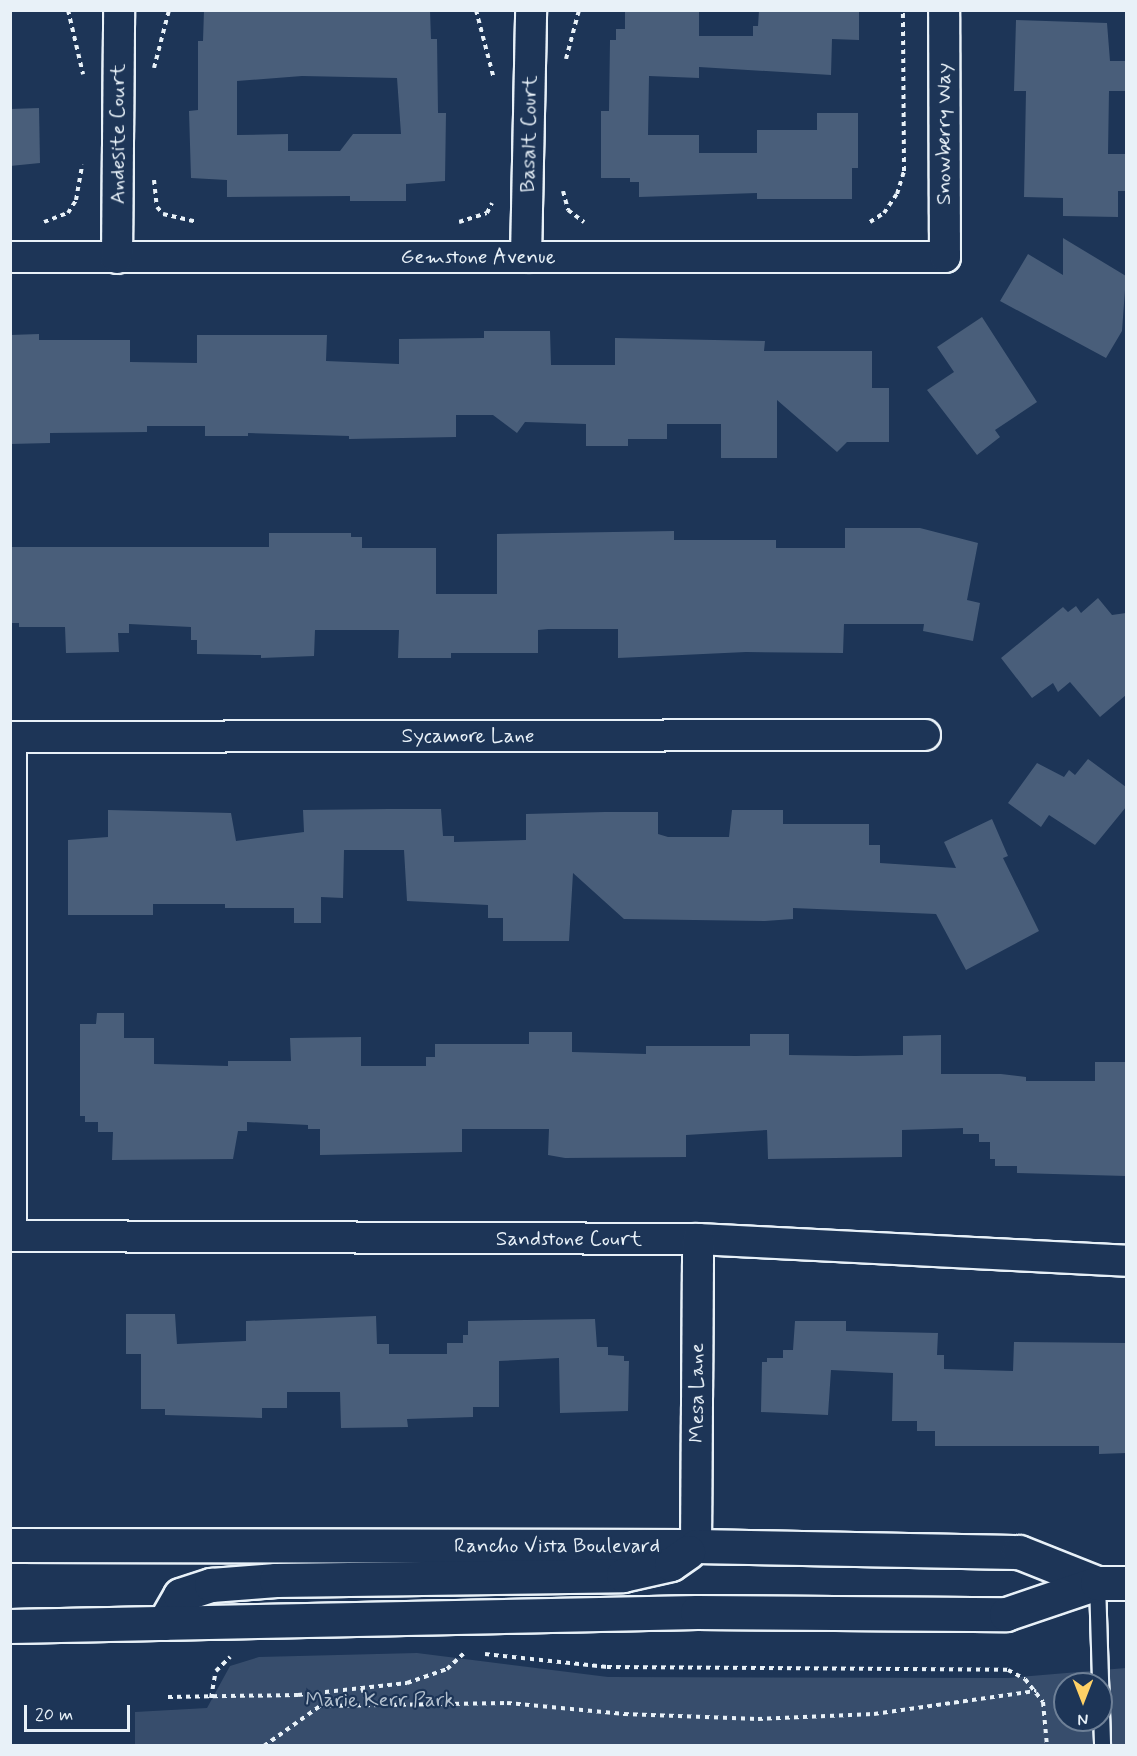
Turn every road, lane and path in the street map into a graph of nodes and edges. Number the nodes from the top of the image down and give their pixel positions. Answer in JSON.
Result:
{"nodes":[{"id":1,"x":69,"y":10,"type":"edge"},
{"id":2,"x":119,"y":10,"type":"edge"},
{"id":3,"x":169,"y":10,"type":"edge"},
{"id":4,"x":476,"y":10,"type":"edge"},
{"id":5,"x":531,"y":10,"type":"edge"},
{"id":6,"x":579,"y":10,"type":"edge"},
{"id":7,"x":903,"y":10,"type":"edge"},
{"id":8,"x":944,"y":10,"type":"edge"},
{"id":9,"x":562,"y":69,"type":"dead end"},
{"id":10,"x":152,"y":78,"type":"dead end"},
{"id":11,"x":495,"y":85,"type":"dead end"},
{"id":12,"x":84,"y":86,"type":"dead end"},
{"id":13,"x":83,"y":158,"type":"dead end"},
{"id":14,"x":153,"y":173,"type":"dead end"},
{"id":15,"x":562,"y":178,"type":"dead end"},
{"id":16,"x":496,"y":196,"type":"dead end"},
{"id":17,"x":33,"y":222,"type":"dead end"},
{"id":18,"x":202,"y":222,"type":"dead end"},
{"id":19,"x":447,"y":222,"type":"dead end"},
{"id":20,"x":586,"y":223,"type":"dead end"},
{"id":21,"x":859,"y":225,"type":"dead end"},
{"id":22,"x":10,"y":257,"type":"edge"},
{"id":23,"x":526,"y":257,"type":"junction"},
{"id":24,"x":945,"y":257,"type":"joint"},
{"id":25,"x":117,"y":258,"type":"junction"},
{"id":26,"x":925,"y":735,"type":"dead end"},
{"id":27,"x":11,"y":736,"type":"edge"},
{"id":28,"x":11,"y":1236,"type":"edge"},
{"id":29,"x":698,"y":1239,"type":"junction"},
{"id":30,"x":1126,"y":1261,"type":"edge"},
{"id":31,"x":10,"y":1545,"type":"edge"},
{"id":32,"x":696,"y":1546,"type":"junction"},
{"id":33,"x":1112,"y":1583,"type":"edge"},
{"id":34,"x":164,"y":1623,"type":"junction"},
{"id":35,"x":10,"y":1626,"type":"edge"},
{"id":36,"x":457,"y":1650,"type":"dead end"},
{"id":37,"x":466,"y":1652,"type":"junction"},
{"id":38,"x":238,"y":1655,"type":"dead end"},
{"id":39,"x":362,"y":1688,"type":"junction"},
{"id":40,"x":1036,"y":1691,"type":"junction"},
{"id":41,"x":168,"y":1697,"type":"dead end"},
{"id":42,"x":211,"y":1698,"type":"junction"},
{"id":43,"x":367,"y":1704,"type":"junction"},
{"id":44,"x":264,"y":1746,"type":"edge"},
{"id":45,"x":1047,"y":1746,"type":"edge"},
{"id":46,"x":1102,"y":1746,"type":"edge"}],
"edges":[{"from":1,"to":12,"type":"path"},
{"from":2,"to":25,"type":"street","name":"Andesite Court"},
{"from":3,"to":10,"type":"path"},
{"from":4,"to":11,"type":"path"},
{"from":5,"to":23,"type":"street","name":"Basalt Court"},
{"from":6,"to":9,"type":"path"},
{"from":7,"to":21,"type":"path"},
{"from":8,"to":24,"type":"street","name":"Snowberry Way"},
{"from":13,"to":17,"type":"path"},
{"from":14,"to":18,"type":"path"},
{"from":15,"to":20,"type":"path"},
{"from":16,"to":19,"type":"path"},
{"from":22,"to":25,"type":"street","name":"Gemstone Avenue"},
{"from":23,"to":24,"type":"street","name":"Gemstone Avenue"},
{"from":23,"to":25,"type":"street","name":"Gemstone Avenue"},
{"from":26,"to":27,"type":"street","name":"Sycamore Lane"},
{"from":27,"to":28,"type":"street"},
{"from":28,"to":29,"type":"street","name":"Sandstone Court"},
{"from":29,"to":30,"type":"street","name":"Sandstone Court"},
{"from":29,"to":32,"type":"street","name":"Mesa Lane"},
{"from":31,"to":32,"type":"main road","name":"Rancho Vista Boulevard"},
{"from":32,"to":33,"type":"main road","name":"Rancho Vista Boulevard"},
{"from":32,"to":34,"type":"main road"},
{"from":33,"to":34,"type":"main road"},
{"from":33,"to":46,"type":"lane"},
{"from":34,"to":35,"type":"main road"},
{"from":36,"to":37,"type":"path"},
{"from":37,"to":39,"type":"path"},
{"from":37,"to":40,"type":"path"},
{"from":38,"to":42,"type":"path"},
{"from":39,"to":42,"type":"path"},
{"from":39,"to":43,"type":"path"},
{"from":40,"to":43,"type":"path"},
{"from":40,"to":45,"type":"path"},
{"from":41,"to":42,"type":"path"},
{"from":43,"to":44,"type":"path"}]}
